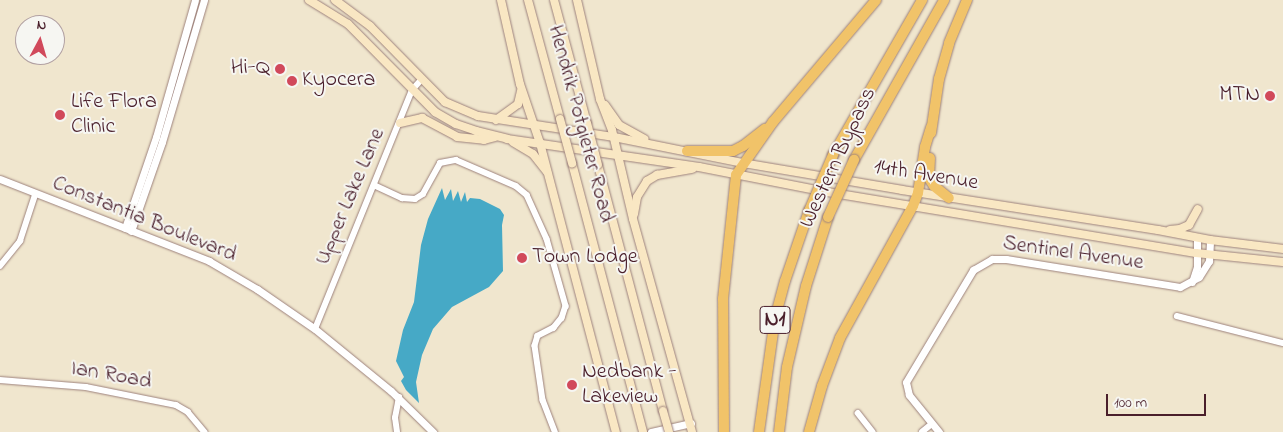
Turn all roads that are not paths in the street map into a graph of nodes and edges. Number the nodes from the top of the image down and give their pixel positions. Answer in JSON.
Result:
{"nodes":[{"id":1,"x":195,"y":0,"type":"edge"},
{"id":2,"x":204,"y":0,"type":"edge"},
{"id":3,"x":309,"y":0,"type":"edge"},
{"id":4,"x":335,"y":0,"type":"edge"},
{"id":5,"x":501,"y":0,"type":"edge"},
{"id":6,"x":528,"y":0,"type":"edge"},
{"id":7,"x":554,"y":0,"type":"edge"},
{"id":8,"x":577,"y":0,"type":"edge"},
{"id":9,"x":876,"y":0,"type":"edge"},
{"id":10,"x":922,"y":0,"type":"edge"},
{"id":11,"x":944,"y":0,"type":"edge"},
{"id":12,"x":967,"y":0,"type":"edge"},
{"id":13,"x":422,"y":80,"type":"junction"},
{"id":14,"x":520,"y":84,"type":"junction"},
{"id":15,"x":412,"y":90,"type":"junction"},
{"id":16,"x":600,"y":99,"type":"junction"},
{"id":17,"x":496,"y":120,"type":"junction"},
{"id":18,"x":773,"y":122,"type":"junction"},
{"id":19,"x":400,"y":123,"type":"junction"},
{"id":20,"x":535,"y":126,"type":"junction"},
{"id":21,"x":931,"y":127,"type":"junction"},
{"id":22,"x":496,"y":136,"type":"junction"},
{"id":23,"x":614,"y":137,"type":"junction"},
{"id":24,"x":507,"y":139,"type":"junction"},
{"id":25,"x":540,"y":143,"type":"junction"},
{"id":26,"x":658,"y":145,"type":"junction"},
{"id":27,"x":687,"y":151,"type":"junction"},
{"id":28,"x":618,"y":157,"type":"junction"},
{"id":29,"x":743,"y":163,"type":"junction"},
{"id":30,"x":699,"y":167,"type":"junction"},
{"id":31,"x":548,"y":173,"type":"junction"},
{"id":32,"x":736,"y":175,"type":"junction"},
{"id":33,"x":0,"y":179,"type":"edge"},
{"id":34,"x":374,"y":185,"type":"junction"},
{"id":35,"x":918,"y":193,"type":"junction"},
{"id":36,"x":35,"y":194,"type":"junction"},
{"id":37,"x":949,"y":198,"type":"junction"},
{"id":38,"x":913,"y":206,"type":"junction"},
{"id":39,"x":1198,"y":209,"type":"dead end"},
{"id":40,"x":633,"y":218,"type":"junction"},
{"id":41,"x":128,"y":230,"type":"junction"},
{"id":42,"x":1158,"y":230,"type":"junction"},
{"id":43,"x":1197,"y":238,"type":"junction"},
{"id":44,"x":1210,"y":240,"type":"junction"},
{"id":45,"x":1283,"y":249,"type":"edge"},
{"id":46,"x":1196,"y":253,"type":"junction"},
{"id":47,"x":1209,"y":255,"type":"junction"},
{"id":48,"x":1283,"y":262,"type":"edge"},
{"id":49,"x":0,"y":266,"type":"edge"},
{"id":50,"x":1192,"y":282,"type":"junction"},
{"id":51,"x":1177,"y":316,"type":"dead end"},
{"id":52,"x":315,"y":329,"type":"junction"},
{"id":53,"x":1283,"y":343,"type":"edge"},
{"id":54,"x":0,"y":380,"type":"edge"},
{"id":55,"x":399,"y":397,"type":"junction"},
{"id":56,"x":858,"y":413,"type":"dead end"},
{"id":57,"x":690,"y":423,"type":"junction"},
{"id":58,"x":936,"y":429,"type":"edge"},
{"id":59,"x":872,"y":431,"type":"edge"},
{"id":60,"x":205,"y":432,"type":"edge"},
{"id":61,"x":397,"y":432,"type":"edge"},
{"id":62,"x":433,"y":432,"type":"edge"},
{"id":63,"x":555,"y":432,"type":"edge"},
{"id":64,"x":616,"y":432,"type":"edge"},
{"id":65,"x":643,"y":432,"type":"edge"},
{"id":66,"x":651,"y":432,"type":"edge"},
{"id":67,"x":669,"y":432,"type":"edge"},
{"id":68,"x":692,"y":432,"type":"edge"},
{"id":69,"x":724,"y":432,"type":"edge"},
{"id":70,"x":759,"y":432,"type":"edge"},
{"id":71,"x":779,"y":432,"type":"edge"},
{"id":72,"x":809,"y":432,"type":"edge"},
{"id":73,"x":922,"y":432,"type":"edge"}],
"edges":[{"from":1,"to":41,"type":"street"},
{"from":2,"to":41,"type":"street"},
{"from":3,"to":15,"type":"main road"},
{"from":4,"to":13,"type":"main road","name":"14th Avenue"},
{"from":5,"to":14,"type":"main road"},
{"from":6,"to":65,"type":"main road","name":"Hendrik Potgieter Road","bridge":true},
{"from":7,"to":67,"type":"main road","name":"Hendrik Potgieter Road","bridge":true},
{"from":8,"to":16,"type":"main road"},
{"from":9,"to":18,"type":"highway"},
{"from":10,"to":70,"type":"highway","name":"Western Bypass","number":"N1","bridge":true},
{"from":11,"to":71,"type":"highway","name":"Western Bypass","number":"N1","bridge":true},
{"from":12,"to":21,"type":"highway"},
{"from":13,"to":15,"type":"street","name":"Upper Lake Lane"},
{"from":13,"to":17,"type":"main road","name":"14th Avenue"},
{"from":14,"to":17,"type":"main road"},
{"from":14,"to":20,"type":"main road"},
{"from":15,"to":19,"type":"street","name":"Upper Lake Lane"},
{"from":15,"to":22,"type":"main road"},
{"from":16,"to":23,"type":"main road"},
{"from":16,"to":26,"type":"main road"},
{"from":17,"to":20,"type":"main road","name":"14th Avenue"},
{"from":18,"to":27,"type":"highway"},
{"from":18,"to":29,"type":"highway"},
{"from":19,"to":22,"type":"main road"},
{"from":19,"to":34,"type":"street","name":"Upper Lake Lane"},
{"from":20,"to":23,"type":"main road","name":"14th Avenue"},
{"from":20,"to":25,"type":"main road"},
{"from":21,"to":35,"type":"highway"},
{"from":21,"to":37,"type":"highway"},
{"from":22,"to":24,"type":"main road"},
{"from":23,"to":26,"type":"main road","name":"14th Avenue"},
{"from":23,"to":28,"type":"main road"},
{"from":24,"to":25,"type":"main road","name":"14th Avenue"},
{"from":24,"to":31,"type":"main road"},
{"from":25,"to":28,"type":"main road","name":"14th Avenue"},
{"from":25,"to":31,"type":"main road"},
{"from":26,"to":27,"type":"main road","name":"14th Avenue"},
{"from":27,"to":29,"type":"main road","name":"14th Avenue"},
{"from":28,"to":30,"type":"main road","name":"14th Avenue"},
{"from":28,"to":40,"type":"main road"},
{"from":29,"to":32,"type":"highway"},
{"from":29,"to":35,"type":"main road","name":"14th Avenue"},
{"from":30,"to":32,"type":"main road","name":"14th Avenue"},
{"from":30,"to":40,"type":"main road"},
{"from":31,"to":64,"type":"main road"},
{"from":32,"to":38,"type":"main road","name":"14th Avenue"},
{"from":32,"to":69,"type":"highway"},
{"from":33,"to":36,"type":"street","name":"Constantia Boulevard"},
{"from":34,"to":52,"type":"street","name":"Upper Lake Lane"},
{"from":34,"to":63,"type":"street"},
{"from":35,"to":37,"type":"main road","name":"14th Avenue"},
{"from":35,"to":38,"type":"highway"},
{"from":36,"to":41,"type":"street","name":"Constantia Boulevard"},
{"from":36,"to":49,"type":"street"},
{"from":37,"to":42,"type":"main road","name":"14th Avenue"},
{"from":38,"to":46,"type":"main road","name":"14th Avenue"},
{"from":38,"to":72,"type":"highway"},
{"from":39,"to":42,"type":"main road"},
{"from":40,"to":57,"type":"main road"},
{"from":41,"to":52,"type":"street","name":"Constantia Boulevard"},
{"from":42,"to":43,"type":"main road","name":"14th Avenue"},
{"from":43,"to":44,"type":"main road","name":"14th Avenue"},
{"from":43,"to":46,"type":"street"},
{"from":44,"to":45,"type":"main road","name":"14th Avenue"},
{"from":44,"to":47,"type":"street"},
{"from":46,"to":47,"type":"main road","name":"14th Avenue"},
{"from":46,"to":50,"type":"street"},
{"from":47,"to":48,"type":"main road","name":"14th Avenue"},
{"from":47,"to":50,"type":"street"},
{"from":50,"to":58,"type":"street","name":"Sentinel Avenue"},
{"from":51,"to":53,"type":"street"},
{"from":52,"to":55,"type":"street","name":"Constantia Boulevard"},
{"from":54,"to":60,"type":"street","name":"Ian Road"},
{"from":55,"to":61,"type":"street"},
{"from":55,"to":62,"type":"street","name":"Constantia Boulevard"},
{"from":56,"to":59,"type":"street"},
{"from":57,"to":66,"type":"street"},
{"from":57,"to":68,"type":"main road"},
{"from":58,"to":73,"type":"street"}]}
